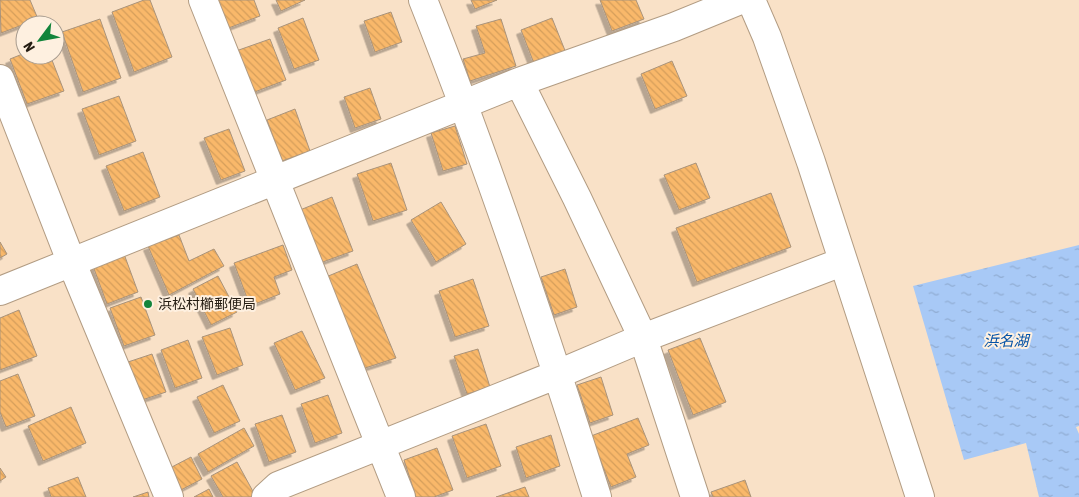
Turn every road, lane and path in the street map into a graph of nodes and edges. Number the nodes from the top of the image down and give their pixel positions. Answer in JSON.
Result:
{"nodes":[{"id":1,"x":203,"y":0,"type":"edge"},
{"id":2,"x":423,"y":0,"type":"edge"},
{"id":3,"x":740,"y":0,"type":"edge"},
{"id":4,"x":751,"y":0,"type":"edge"},
{"id":5,"x":0,"y":79,"type":"edge"},
{"id":6,"x":519,"y":82,"type":"junction"},
{"id":7,"x":464,"y":104,"type":"junction"},
{"id":8,"x":276,"y":181,"type":"junction"},
{"id":9,"x":71,"y":262,"type":"junction"},
{"id":10,"x":842,"y":262,"type":"junction"},
{"id":11,"x":0,"y":291,"type":"edge"},
{"id":12,"x":643,"y":338,"type":"junction"},
{"id":13,"x":558,"y":374,"type":"junction"},
{"id":14,"x":380,"y":444,"type":"junction"},
{"id":15,"x":169,"y":497,"type":"edge"},
{"id":16,"x":266,"y":497,"type":"edge"},
{"id":17,"x":401,"y":497,"type":"edge"},
{"id":18,"x":597,"y":497,"type":"edge"},
{"id":19,"x":695,"y":497,"type":"edge"},
{"id":20,"x":920,"y":497,"type":"edge"}],
"edges":[{"from":1,"to":8,"type":"street"},
{"from":2,"to":7,"type":"street"},
{"from":3,"to":6,"type":"street"},
{"from":4,"to":10,"type":"street"},
{"from":5,"to":9,"type":"street"},
{"from":6,"to":7,"type":"street"},
{"from":6,"to":12,"type":"street"},
{"from":7,"to":8,"type":"street"},
{"from":7,"to":13,"type":"street"},
{"from":8,"to":9,"type":"street"},
{"from":8,"to":14,"type":"street"},
{"from":9,"to":11,"type":"street"},
{"from":9,"to":15,"type":"street"},
{"from":10,"to":12,"type":"street"},
{"from":10,"to":20,"type":"street"},
{"from":12,"to":13,"type":"street"},
{"from":12,"to":19,"type":"street"},
{"from":13,"to":14,"type":"street"},
{"from":13,"to":18,"type":"street"},
{"from":14,"to":16,"type":"street"},
{"from":14,"to":17,"type":"street"}]}
